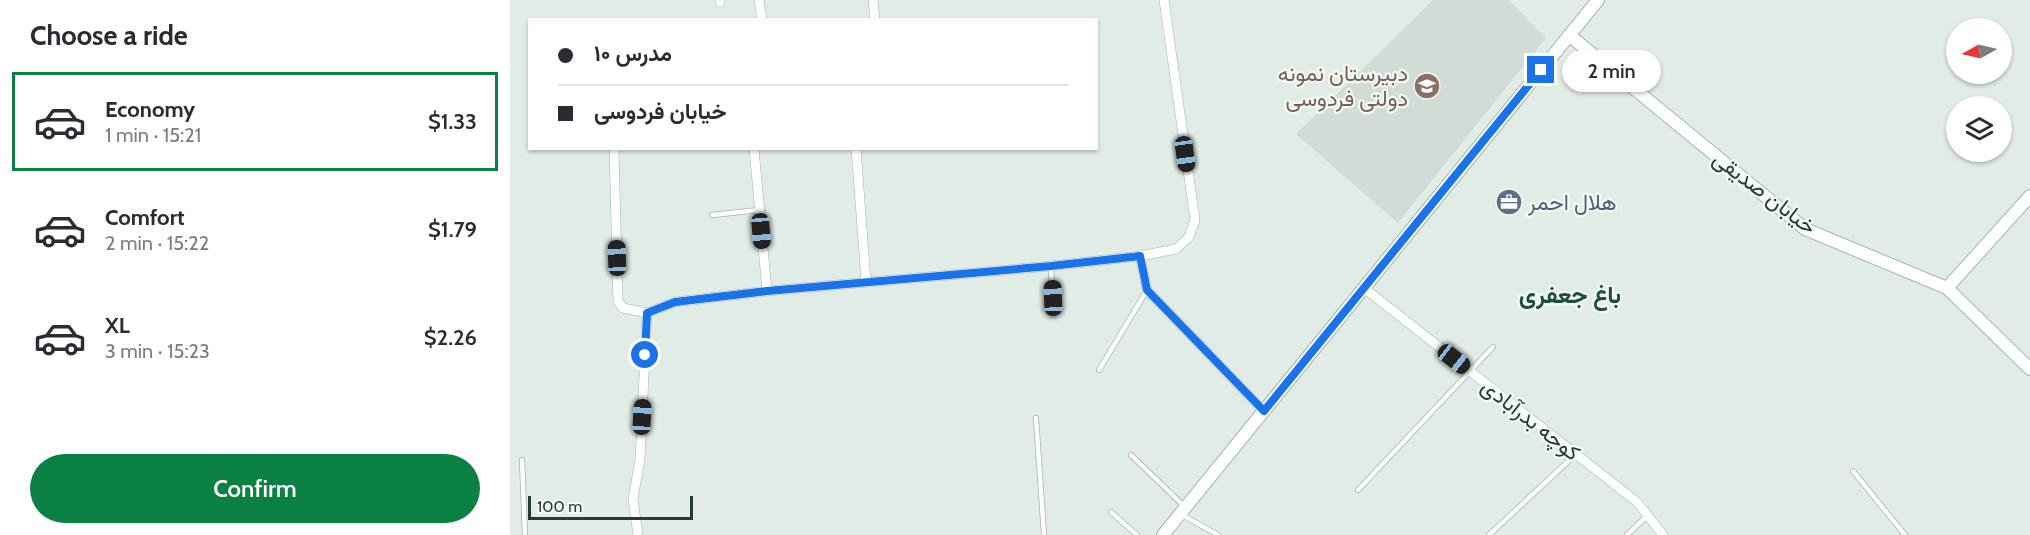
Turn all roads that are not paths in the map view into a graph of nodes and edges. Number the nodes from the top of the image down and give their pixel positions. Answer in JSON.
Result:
{"nodes":[{"id":1,"x":759,"y":0,"type":"edge"},
{"id":2,"x":873,"y":0,"type":"edge"},
{"id":3,"x":1164,"y":0,"type":"edge"},
{"id":4,"x":1598,"y":0,"type":"edge"},
{"id":5,"x":762,"y":18,"type":"edge"},
{"id":6,"x":875,"y":18,"type":"edge"},
{"id":7,"x":1569,"y":35,"type":"junction"},
{"id":8,"x":614,"y":150,"type":"edge"},
{"id":9,"x":753,"y":150,"type":"edge"},
{"id":10,"x":856,"y":150,"type":"edge"},
{"id":11,"x":2030,"y":196,"type":"edge"},
{"id":12,"x":759,"y":210,"type":"junction"},
{"id":13,"x":712,"y":215,"type":"dead end"},
{"id":14,"x":1140,"y":256,"type":"junction"},
{"id":15,"x":1051,"y":266,"type":"junction"},
{"id":16,"x":866,"y":281,"type":"junction"},
{"id":17,"x":1364,"y":288,"type":"junction"},
{"id":18,"x":1947,"y":288,"type":"junction"},
{"id":19,"x":1147,"y":290,"type":"junction"},
{"id":20,"x":767,"y":291,"type":"junction"},
{"id":21,"x":647,"y":313,"type":"junction"},
{"id":22,"x":1053,"y":315,"type":"dead end"},
{"id":23,"x":1493,"y":347,"type":"dead end"},
{"id":24,"x":2030,"y":369,"type":"edge"},
{"id":25,"x":1099,"y":370,"type":"dead end"},
{"id":26,"x":1470,"y":371,"type":"junction"},
{"id":27,"x":1264,"y":411,"type":"junction"},
{"id":28,"x":1036,"y":418,"type":"dead end"},
{"id":29,"x":1576,"y":454,"type":"junction"},
{"id":30,"x":1131,"y":455,"type":"dead end"},
{"id":31,"x":522,"y":460,"type":"dead end"},
{"id":32,"x":1853,"y":471,"type":"dead end"},
{"id":33,"x":1358,"y":490,"type":"dead end"},
{"id":34,"x":1182,"y":511,"type":"junction"},
{"id":35,"x":1111,"y":512,"type":"dead end"},
{"id":36,"x":1647,"y":516,"type":"junction"},
{"id":37,"x":525,"y":535,"type":"edge"},
{"id":38,"x":638,"y":535,"type":"edge"},
{"id":39,"x":1044,"y":535,"type":"edge"},
{"id":40,"x":1137,"y":535,"type":"edge"},
{"id":41,"x":1162,"y":535,"type":"edge"},
{"id":42,"x":1218,"y":535,"type":"edge"},
{"id":43,"x":1489,"y":535,"type":"edge"},
{"id":44,"x":1627,"y":535,"type":"edge"},
{"id":45,"x":1664,"y":535,"type":"edge"},
{"id":46,"x":1905,"y":535,"type":"edge"}],
"edges":[{"from":1,"to":5,"type":"street"},
{"from":2,"to":6,"type":"street"},
{"from":3,"to":14,"type":"street"},
{"from":4,"to":7,"type":"street"},
{"from":7,"to":17,"type":"street"},
{"from":7,"to":18,"type":"street","name":"خیابان صدیقی"},
{"from":8,"to":21,"type":"street"},
{"from":9,"to":12,"type":"street"},
{"from":10,"to":16,"type":"street"},
{"from":11,"to":18,"type":"street"},
{"from":12,"to":13,"type":"lane"},
{"from":12,"to":20,"type":"street"},
{"from":14,"to":15,"type":"street"},
{"from":14,"to":19,"type":"street"},
{"from":15,"to":16,"type":"street"},
{"from":15,"to":22,"type":"lane"},
{"from":16,"to":20,"type":"street"},
{"from":17,"to":26,"type":"street","name":"کوچه بدرآبادی"},
{"from":17,"to":27,"type":"street"},
{"from":18,"to":24,"type":"street","name":"خیابان صدیقی"},
{"from":19,"to":25,"type":"lane"},
{"from":19,"to":27,"type":"street"},
{"from":20,"to":21,"type":"street"},
{"from":21,"to":38,"type":"street"},
{"from":23,"to":26,"type":"lane"},
{"from":26,"to":29,"type":"street","name":"کوچه بدرآبادی"},
{"from":26,"to":33,"type":"lane"},
{"from":27,"to":34,"type":"street"},
{"from":28,"to":39,"type":"lane"},
{"from":29,"to":36,"type":"street","name":"کوچه بدرآبادی"},
{"from":29,"to":43,"type":"lane"},
{"from":30,"to":34,"type":"lane"},
{"from":31,"to":37,"type":"lane"},
{"from":32,"to":46,"type":"lane"},
{"from":34,"to":41,"type":"street"},
{"from":34,"to":42,"type":"lane"},
{"from":35,"to":40,"type":"lane"},
{"from":36,"to":44,"type":"lane"},
{"from":36,"to":45,"type":"street","name":"کوچه بدرآبادی"}]}
